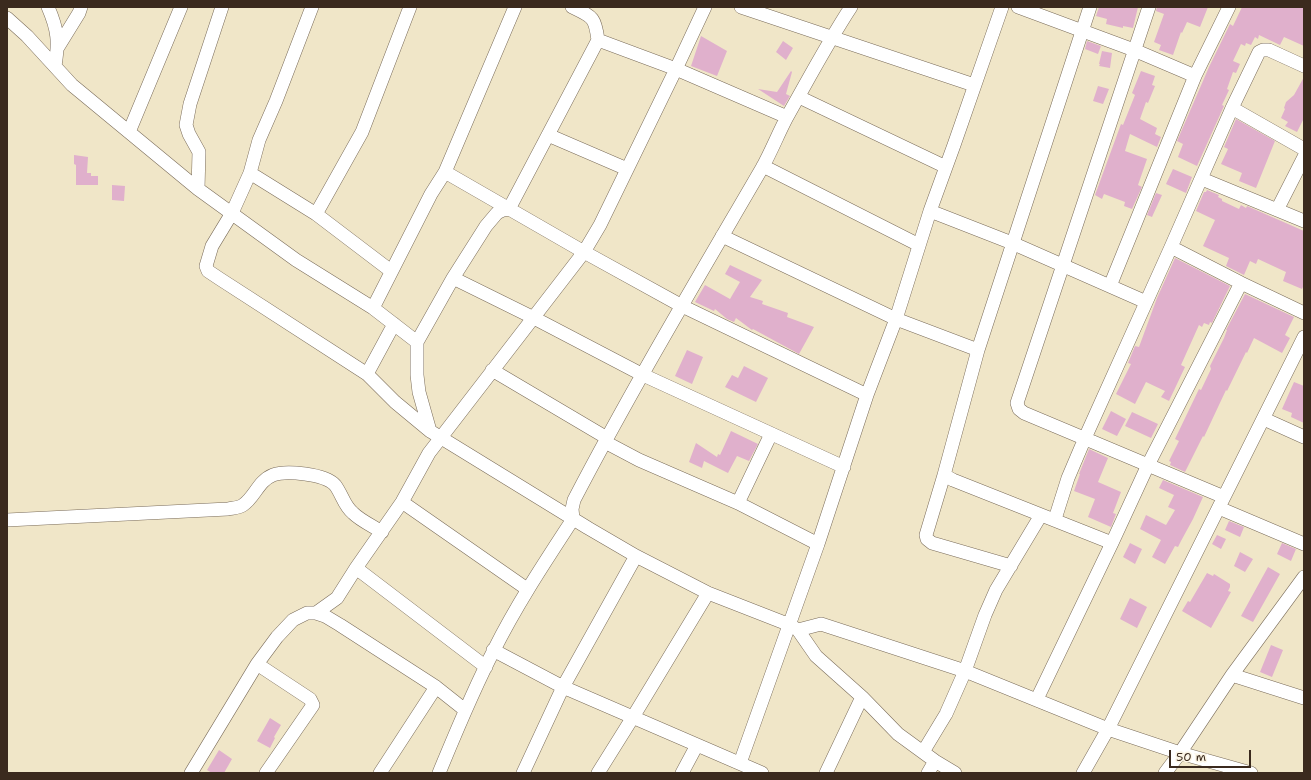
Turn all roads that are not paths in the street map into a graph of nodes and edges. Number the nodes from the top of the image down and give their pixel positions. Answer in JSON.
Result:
{"nodes":[{"id":1,"x":48,"y":7,"type":"edge"},
{"id":2,"x":81,"y":7,"type":"edge"},
{"id":3,"x":181,"y":7,"type":"edge"},
{"id":4,"x":222,"y":7,"type":"edge"},
{"id":5,"x":410,"y":7,"type":"edge"},
{"id":6,"x":515,"y":7,"type":"edge"},
{"id":7,"x":572,"y":7,"type":"edge"},
{"id":8,"x":705,"y":7,"type":"edge"},
{"id":9,"x":741,"y":7,"type":"edge"},
{"id":10,"x":851,"y":7,"type":"edge"},
{"id":11,"x":1002,"y":7,"type":"edge"},
{"id":12,"x":1018,"y":7,"type":"edge"},
{"id":13,"x":1090,"y":7,"type":"edge"},
{"id":14,"x":1149,"y":7,"type":"edge"},
{"id":15,"x":1228,"y":7,"type":"edge"},
{"id":16,"x":311,"y":8,"type":"edge"},
{"id":17,"x":7,"y":18,"type":"edge"},
{"id":18,"x":1082,"y":30,"type":"junction"},
{"id":19,"x":831,"y":37,"type":"junction"},
{"id":20,"x":598,"y":40,"type":"junction"},
{"id":21,"x":58,"y":47,"type":"junction"},
{"id":22,"x":1134,"y":50,"type":"junction"},
{"id":23,"x":54,"y":66,"type":"junction"},
{"id":24,"x":1304,"y":66,"type":"edge"},
{"id":25,"x":676,"y":69,"type":"junction"},
{"id":26,"x":1195,"y":76,"type":"junction"},
{"id":27,"x":974,"y":85,"type":"junction"},
{"id":28,"x":799,"y":97,"type":"junction"},
{"id":29,"x":1232,"y":108,"type":"junction"},
{"id":30,"x":787,"y":117,"type":"junction"},
{"id":31,"x":129,"y":132,"type":"junction"},
{"id":32,"x":548,"y":135,"type":"junction"},
{"id":33,"x":1304,"y":148,"type":"edge"},
{"id":34,"x":1304,"y":157,"type":"edge"},
{"id":35,"x":763,"y":166,"type":"junction"},
{"id":36,"x":946,"y":167,"type":"junction"},
{"id":37,"x":627,"y":169,"type":"junction"},
{"id":38,"x":445,"y":172,"type":"junction"},
{"id":39,"x":250,"y":173,"type":"junction"},
{"id":40,"x":1202,"y":179,"type":"junction"},
{"id":41,"x":198,"y":189,"type":"junction"},
{"id":42,"x":510,"y":209,"type":"junction"},
{"id":43,"x":1277,"y":210,"type":"junction"},
{"id":44,"x":930,"y":212,"type":"junction"},
{"id":45,"x":232,"y":213,"type":"junction"},
{"id":46,"x":316,"y":214,"type":"junction"},
{"id":47,"x":1304,"y":221,"type":"edge"},
{"id":48,"x":722,"y":236,"type":"junction"},
{"id":49,"x":1012,"y":243,"type":"junction"},
{"id":50,"x":919,"y":245,"type":"junction"},
{"id":51,"x":1172,"y":247,"type":"junction"},
{"id":52,"x":584,"y":252,"type":"junction"},
{"id":53,"x":1062,"y":266,"type":"junction"},
{"id":54,"x":391,"y":271,"type":"junction"},
{"id":55,"x":453,"y":278,"type":"junction"},
{"id":56,"x":1241,"y":283,"type":"junction"},
{"id":57,"x":1110,"y":286,"type":"junction"},
{"id":58,"x":1146,"y":302,"type":"junction"},
{"id":59,"x":682,"y":306,"type":"junction"},
{"id":60,"x":373,"y":308,"type":"junction"},
{"id":61,"x":1304,"y":313,"type":"edge"},
{"id":62,"x":534,"y":318,"type":"junction"},
{"id":63,"x":896,"y":318,"type":"junction"},
{"id":64,"x":394,"y":324,"type":"junction"},
{"id":65,"x":1304,"y":337,"type":"edge"},
{"id":66,"x":417,"y":342,"type":"junction"},
{"id":67,"x":978,"y":350,"type":"junction"},
{"id":68,"x":492,"y":370,"type":"junction"},
{"id":69,"x":367,"y":374,"type":"junction"},
{"id":70,"x":643,"y":375,"type":"junction"},
{"id":71,"x":867,"y":395,"type":"junction"},
{"id":72,"x":1264,"y":419,"type":"junction"},
{"id":73,"x":435,"y":434,"type":"junction"},
{"id":74,"x":771,"y":434,"type":"junction"},
{"id":75,"x":1304,"y":437,"type":"edge"},
{"id":76,"x":1085,"y":438,"type":"junction"},
{"id":77,"x":606,"y":440,"type":"junction"},
{"id":78,"x":1148,"y":465,"type":"junction"},
{"id":79,"x":844,"y":467,"type":"junction"},
{"id":80,"x":944,"y":475,"type":"junction"},
{"id":81,"x":402,"y":502,"type":"junction"},
{"id":82,"x":1222,"y":502,"type":"junction"},
{"id":83,"x":738,"y":503,"type":"junction"},
{"id":84,"x":1042,"y":515,"type":"junction"},
{"id":85,"x":572,"y":519,"type":"junction"},
{"id":86,"x":7,"y":520,"type":"edge"},
{"id":87,"x":1055,"y":520,"type":"junction"},
{"id":88,"x":382,"y":532,"type":"junction"},
{"id":89,"x":1112,"y":543,"type":"junction"},
{"id":90,"x":818,"y":544,"type":"junction"},
{"id":91,"x":1304,"y":544,"type":"edge"},
{"id":92,"x":636,"y":556,"type":"junction"},
{"id":93,"x":1011,"y":566,"type":"junction"},
{"id":94,"x":356,"y":568,"type":"junction"},
{"id":95,"x":1304,"y":577,"type":"edge"},
{"id":96,"x":527,"y":589,"type":"junction"},
{"id":97,"x":708,"y":593,"type":"junction"},
{"id":98,"x":316,"y":613,"type":"junction"},
{"id":99,"x":794,"y":628,"type":"junction"},
{"id":100,"x":493,"y":650,"type":"junction"},
{"id":101,"x":257,"y":664,"type":"junction"},
{"id":102,"x":486,"y":667,"type":"junction"},
{"id":103,"x":965,"y":671,"type":"junction"},
{"id":104,"x":1232,"y":676,"type":"junction"},
{"id":105,"x":436,"y":687,"type":"junction"},
{"id":106,"x":563,"y":687,"type":"junction"},
{"id":107,"x":862,"y":697,"type":"junction"},
{"id":108,"x":1304,"y":698,"type":"edge"},
{"id":109,"x":1037,"y":699,"type":"junction"},
{"id":110,"x":465,"y":710,"type":"junction"},
{"id":111,"x":633,"y":717,"type":"junction"},
{"id":112,"x":1108,"y":729,"type":"junction"},
{"id":113,"x":697,"y":744,"type":"junction"},
{"id":114,"x":923,"y":752,"type":"junction"},
{"id":115,"x":1180,"y":753,"type":"junction"},
{"id":116,"x":935,"y":761,"type":"junction"},
{"id":117,"x":740,"y":763,"type":"junction"},
{"id":118,"x":190,"y":773,"type":"edge"},
{"id":119,"x":266,"y":773,"type":"edge"},
{"id":120,"x":380,"y":773,"type":"edge"},
{"id":121,"x":439,"y":773,"type":"edge"},
{"id":122,"x":523,"y":773,"type":"edge"},
{"id":123,"x":598,"y":773,"type":"edge"},
{"id":124,"x":682,"y":773,"type":"edge"},
{"id":125,"x":762,"y":773,"type":"edge"},
{"id":126,"x":826,"y":773,"type":"edge"},
{"id":127,"x":928,"y":773,"type":"edge"},
{"id":128,"x":955,"y":773,"type":"edge"},
{"id":129,"x":1083,"y":773,"type":"edge"},
{"id":130,"x":1165,"y":773,"type":"edge"},
{"id":131,"x":1251,"y":773,"type":"edge"}],
"edges":[{"from":1,"to":21,"type":"street"},
{"from":2,"to":21,"type":"street"},
{"from":3,"to":31,"type":"street"},
{"from":4,"to":41,"type":"street"},
{"from":5,"to":46,"type":"street"},
{"from":6,"to":38,"type":"street"},
{"from":7,"to":20,"type":"street"},
{"from":8,"to":25,"type":"street"},
{"from":9,"to":19,"type":"street"},
{"from":10,"to":19,"type":"street"},
{"from":11,"to":27,"type":"street"},
{"from":12,"to":18,"type":"street"},
{"from":13,"to":18,"type":"street"},
{"from":14,"to":22,"type":"street"},
{"from":15,"to":26,"type":"street"},
{"from":16,"to":39,"type":"street"},
{"from":17,"to":23,"type":"street"},
{"from":18,"to":22,"type":"street"},
{"from":18,"to":49,"type":"street"},
{"from":19,"to":27,"type":"street"},
{"from":19,"to":28,"type":"street"},
{"from":20,"to":25,"type":"street"},
{"from":20,"to":32,"type":"street"},
{"from":21,"to":23,"type":"street"},
{"from":22,"to":26,"type":"street"},
{"from":22,"to":53,"type":"street"},
{"from":23,"to":31,"type":"street"},
{"from":24,"to":29,"type":"street"},
{"from":25,"to":30,"type":"street"},
{"from":25,"to":37,"type":"street"},
{"from":26,"to":57,"type":"street"},
{"from":27,"to":36,"type":"street"},
{"from":28,"to":30,"type":"street"},
{"from":28,"to":36,"type":"street"},
{"from":29,"to":33,"type":"street"},
{"from":29,"to":40,"type":"street"},
{"from":30,"to":35,"type":"street"},
{"from":31,"to":41,"type":"street"},
{"from":32,"to":37,"type":"street"},
{"from":32,"to":42,"type":"street"},
{"from":34,"to":43,"type":"street"},
{"from":35,"to":48,"type":"street"},
{"from":35,"to":50,"type":"street"},
{"from":36,"to":44,"type":"street"},
{"from":37,"to":52,"type":"street"},
{"from":38,"to":42,"type":"street"},
{"from":38,"to":54,"type":"street"},
{"from":39,"to":45,"type":"street"},
{"from":39,"to":46,"type":"street"},
{"from":40,"to":43,"type":"street"},
{"from":40,"to":51,"type":"street"},
{"from":41,"to":45,"type":"street"},
{"from":42,"to":52,"type":"street"},
{"from":42,"to":55,"type":"street"},
{"from":43,"to":47,"type":"street"},
{"from":44,"to":49,"type":"street"},
{"from":44,"to":50,"type":"street"},
{"from":45,"to":60,"type":"street"},
{"from":45,"to":69,"type":"street"},
{"from":46,"to":54,"type":"street"},
{"from":48,"to":59,"type":"street"},
{"from":48,"to":63,"type":"street"},
{"from":49,"to":53,"type":"street"},
{"from":49,"to":67,"type":"street"},
{"from":50,"to":63,"type":"street"},
{"from":51,"to":56,"type":"street"},
{"from":51,"to":58,"type":"street"},
{"from":52,"to":59,"type":"street"},
{"from":52,"to":62,"type":"street"},
{"from":53,"to":57,"type":"street"},
{"from":53,"to":76,"type":"street"},
{"from":54,"to":60,"type":"street"},
{"from":55,"to":62,"type":"street"},
{"from":55,"to":66,"type":"street"},
{"from":56,"to":61,"type":"street"},
{"from":56,"to":78,"type":"street"},
{"from":57,"to":58,"type":"street"},
{"from":58,"to":76,"type":"street"},
{"from":59,"to":70,"type":"street"},
{"from":59,"to":71,"type":"street"},
{"from":60,"to":64,"type":"street"},
{"from":62,"to":68,"type":"street"},
{"from":62,"to":70,"type":"street"},
{"from":63,"to":67,"type":"street"},
{"from":63,"to":71,"type":"street"},
{"from":64,"to":66,"type":"street"},
{"from":64,"to":69,"type":"street"},
{"from":65,"to":72,"type":"street"},
{"from":66,"to":73,"type":"street"},
{"from":67,"to":80,"type":"street"},
{"from":68,"to":73,"type":"street"},
{"from":68,"to":77,"type":"street"},
{"from":69,"to":73,"type":"street"},
{"from":70,"to":74,"type":"street"},
{"from":70,"to":77,"type":"street"},
{"from":71,"to":79,"type":"street"},
{"from":72,"to":75,"type":"street"},
{"from":72,"to":82,"type":"street"},
{"from":73,"to":81,"type":"street"},
{"from":73,"to":85,"type":"street"},
{"from":74,"to":79,"type":"street"},
{"from":74,"to":83,"type":"street"},
{"from":76,"to":78,"type":"street"},
{"from":76,"to":87,"type":"street"},
{"from":77,"to":83,"type":"street"},
{"from":77,"to":85,"type":"street"},
{"from":78,"to":82,"type":"street"},
{"from":78,"to":89,"type":"street"},
{"from":79,"to":90,"type":"street"},
{"from":80,"to":84,"type":"street"},
{"from":80,"to":93,"type":"street"},
{"from":81,"to":88,"type":"street"},
{"from":81,"to":96,"type":"street"},
{"from":82,"to":91,"type":"street"},
{"from":82,"to":112,"type":"street"},
{"from":83,"to":90,"type":"street"},
{"from":84,"to":87,"type":"street"},
{"from":84,"to":93,"type":"street"},
{"from":85,"to":92,"type":"street"},
{"from":85,"to":96,"type":"street"},
{"from":86,"to":88,"type":"street"},
{"from":87,"to":89,"type":"street"},
{"from":88,"to":94,"type":"street"},
{"from":89,"to":109,"type":"street"},
{"from":90,"to":99,"type":"street"},
{"from":92,"to":97,"type":"street"},
{"from":92,"to":106,"type":"street"},
{"from":93,"to":103,"type":"street"},
{"from":94,"to":98,"type":"street"},
{"from":94,"to":102,"type":"street"},
{"from":95,"to":104,"type":"street"},
{"from":96,"to":100,"type":"street"},
{"from":97,"to":99,"type":"street"},
{"from":97,"to":111,"type":"street"},
{"from":98,"to":101,"type":"street"},
{"from":98,"to":105,"type":"street"},
{"from":99,"to":103,"type":"street"},
{"from":99,"to":107,"type":"street"},
{"from":99,"to":117,"type":"street"},
{"from":100,"to":102,"type":"street"},
{"from":100,"to":106,"type":"street"},
{"from":101,"to":118,"type":"street"},
{"from":101,"to":119,"type":"street"},
{"from":102,"to":110,"type":"street"},
{"from":103,"to":109,"type":"street"},
{"from":103,"to":114,"type":"street"},
{"from":104,"to":108,"type":"street"},
{"from":104,"to":115,"type":"street"},
{"from":105,"to":110,"type":"street"},
{"from":105,"to":120,"type":"street"},
{"from":106,"to":111,"type":"street"},
{"from":106,"to":122,"type":"street"},
{"from":107,"to":114,"type":"street"},
{"from":107,"to":126,"type":"street"},
{"from":109,"to":112,"type":"street"},
{"from":110,"to":121,"type":"street"},
{"from":111,"to":113,"type":"street"},
{"from":111,"to":123,"type":"street"},
{"from":112,"to":115,"type":"street"},
{"from":112,"to":129,"type":"street"},
{"from":113,"to":117,"type":"street"},
{"from":113,"to":124,"type":"street"},
{"from":114,"to":116,"type":"street"},
{"from":115,"to":130,"type":"street"},
{"from":115,"to":131,"type":"street"},
{"from":116,"to":127,"type":"street"},
{"from":116,"to":128,"type":"street"},
{"from":117,"to":125,"type":"street"}]}
